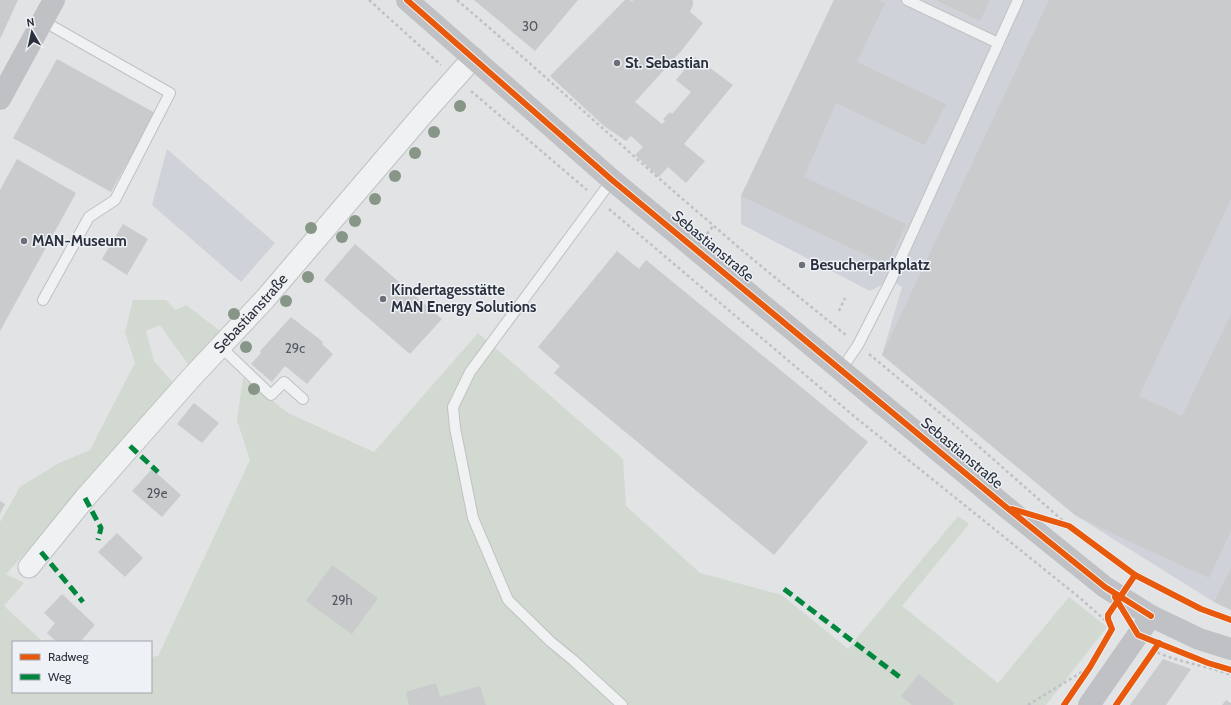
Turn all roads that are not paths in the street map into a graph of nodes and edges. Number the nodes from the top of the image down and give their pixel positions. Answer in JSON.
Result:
{"nodes":[{"id":1,"x":54,"y":0,"type":"edge"},
{"id":2,"x":407,"y":0,"type":"edge"},
{"id":3,"x":907,"y":0,"type":"edge"},
{"id":4,"x":1018,"y":0,"type":"edge"},
{"id":5,"x":43,"y":21,"type":"junction"},
{"id":6,"x":998,"y":43,"type":"junction"},
{"id":7,"x":473,"y":58,"type":"junction"},
{"id":8,"x":0,"y":99,"type":"edge"},
{"id":9,"x":612,"y":180,"type":"junction"},
{"id":10,"x":43,"y":300,"type":"dead end"},
{"id":11,"x":221,"y":347,"type":"junction"},
{"id":12,"x":841,"y":370,"type":"junction"},
{"id":13,"x":303,"y":398,"type":"dead end"},
{"id":14,"x":29,"y":567,"type":"dead end"},
{"id":15,"x":1151,"y":616,"type":"junction"},
{"id":16,"x":1231,"y":649,"type":"edge"},
{"id":17,"x":622,"y":705,"type":"edge"},
{"id":18,"x":1089,"y":705,"type":"edge"}],
"edges":[{"from":1,"to":5,"type":"main road"},
{"from":2,"to":7,"type":"main road","name":"Sebastianstraße"},
{"from":3,"to":6,"type":"lane"},
{"from":4,"to":6,"type":"lane"},
{"from":5,"to":8,"type":"main road"},
{"from":5,"to":10,"type":"lane"},
{"from":6,"to":12,"type":"lane"},
{"from":7,"to":9,"type":"main road","name":"Sebastianstraße"},
{"from":7,"to":11,"type":"street","name":"Sebastianstraße"},
{"from":9,"to":12,"type":"main road","name":"Sebastianstraße"},
{"from":9,"to":17,"type":"lane"},
{"from":11,"to":13,"type":"lane"},
{"from":11,"to":14,"type":"street","name":"Sebastianstraße"},
{"from":12,"to":15,"type":"main road","name":"Sebastianstraße"},
{"from":15,"to":16,"type":"main road","name":"Sebastianstraße"},
{"from":15,"to":18,"type":"main road"}]}
